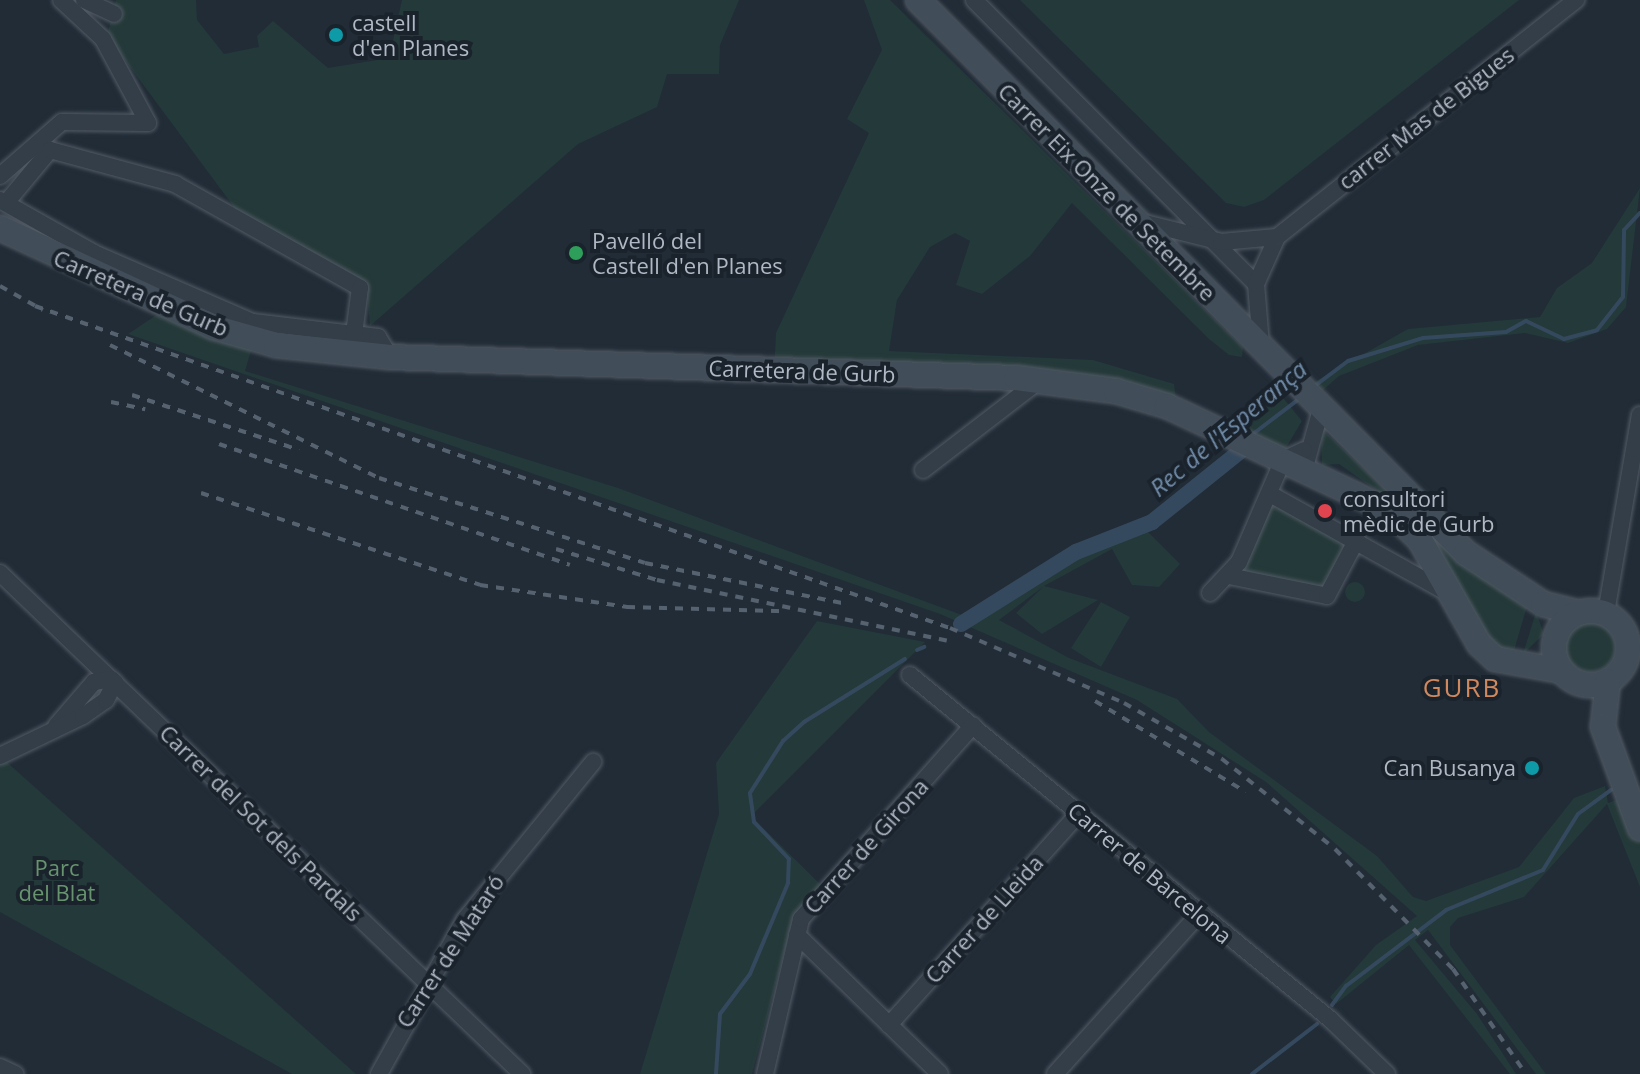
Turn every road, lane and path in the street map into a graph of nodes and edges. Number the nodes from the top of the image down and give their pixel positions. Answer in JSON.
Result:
{"nodes":[{"id":1,"x":61,"y":0,"type":"edge"},
{"id":2,"x":84,"y":0,"type":"edge"},
{"id":3,"x":918,"y":0,"type":"edge"},
{"id":4,"x":974,"y":0,"type":"edge"},
{"id":5,"x":1576,"y":0,"type":"edge"},
{"id":6,"x":114,"y":14,"type":"dead end"},
{"id":7,"x":0,"y":177,"type":"edge"},
{"id":8,"x":19,"y":186,"type":"junction"},
{"id":9,"x":3,"y":202,"type":"edge"},
{"id":10,"x":1180,"y":204,"type":"junction"},
{"id":11,"x":1137,"y":221,"type":"junction"},
{"id":12,"x":0,"y":228,"type":"edge"},
{"id":13,"x":1177,"y":228,"type":"junction"},
{"id":14,"x":1277,"y":237,"type":"junction"},
{"id":15,"x":1221,"y":242,"type":"junction"},
{"id":16,"x":1256,"y":284,"type":"junction"},
{"id":17,"x":354,"y":334,"type":"junction"},
{"id":18,"x":1262,"y":347,"type":"junction"},
{"id":19,"x":390,"y":357,"type":"junction"},
{"id":20,"x":1040,"y":380,"type":"junction"},
{"id":21,"x":1318,"y":406,"type":"junction"},
{"id":22,"x":1640,"y":415,"type":"edge"},
{"id":23,"x":1300,"y":461,"type":"junction"},
{"id":24,"x":923,"y":470,"type":"dead end"},
{"id":25,"x":1270,"y":494,"type":"junction"},
{"id":26,"x":1357,"y":539,"type":"junction"},
{"id":27,"x":0,"y":573,"type":"edge"},
{"id":28,"x":1229,"y":576,"type":"junction"},
{"id":29,"x":1210,"y":593,"type":"dead end"},
{"id":30,"x":1450,"y":594,"type":"junction"},
{"id":31,"x":1543,"y":604,"type":"junction"},
{"id":32,"x":1578,"y":613,"type":"junction"},
{"id":33,"x":1606,"y":613,"type":"junction"},
{"id":34,"x":1633,"y":637,"type":"edge"},
{"id":35,"x":1556,"y":638,"type":"junction"},
{"id":36,"x":1524,"y":663,"type":"junction"},
{"id":37,"x":1624,"y":668,"type":"edge"},
{"id":38,"x":910,"y":675,"type":"dead end"},
{"id":39,"x":1568,"y":677,"type":"junction"},
{"id":40,"x":114,"y":680,"type":"junction"},
{"id":41,"x":973,"y":725,"type":"junction"},
{"id":42,"x":1603,"y":727,"type":"junction"},
{"id":43,"x":0,"y":756,"type":"edge"},
{"id":44,"x":593,"y":762,"type":"dead end"},
{"id":45,"x":1079,"y":813,"type":"junction"},
{"id":46,"x":1640,"y":828,"type":"edge"},
{"id":47,"x":1199,"y":914,"type":"junction"},
{"id":48,"x":797,"y":935,"type":"junction"},
{"id":49,"x":427,"y":982,"type":"junction"},
{"id":50,"x":889,"y":1025,"type":"junction"},
{"id":51,"x":0,"y":1067,"type":"edge"},
{"id":52,"x":15,"y":1074,"type":"edge"},
{"id":53,"x":379,"y":1074,"type":"edge"},
{"id":54,"x":522,"y":1074,"type":"edge"},
{"id":55,"x":765,"y":1074,"type":"edge"},
{"id":56,"x":940,"y":1074,"type":"edge"},
{"id":57,"x":1055,"y":1074,"type":"edge"},
{"id":58,"x":1387,"y":1074,"type":"edge"}],
"edges":[{"from":1,"to":7,"type":"street"},
{"from":2,"to":6,"type":"street"},
{"from":3,"to":11,"type":"street","name":"Carrer Eix Onze de Setembre"},
{"from":4,"to":10,"type":"street","name":"Carrer Eix Onze de Setembre"},
{"from":5,"to":14,"type":"street","name":"carrer Mas de Bigues"},
{"from":7,"to":8,"type":"street"},
{"from":8,"to":9,"type":"street"},
{"from":8,"to":17,"type":"street"},
{"from":9,"to":17,"type":"street"},
{"from":10,"to":13,"type":"street","name":"Carrer Eix Onze de Setembre"},
{"from":10,"to":15,"type":"street","name":"Carrer Eix Onze de Setembre"},
{"from":11,"to":13,"type":"street"},
{"from":11,"to":18,"type":"street","name":"Carrer Eix Onze de Setembre"},
{"from":12,"to":19,"type":"street","name":"Carretera de Gurb"},
{"from":13,"to":15,"type":"street"},
{"from":14,"to":15,"type":"street"},
{"from":14,"to":16,"type":"street","name":"carrer Mas de Bigues"},
{"from":15,"to":16,"type":"street","name":"Carrer Eix Onze de Setembre"},
{"from":16,"to":18,"type":"street","name":"carrer Mas de Bigues"},
{"from":17,"to":19,"type":"street"},
{"from":18,"to":21,"type":"street","name":"Carrer Eix Onze de Setembre"},
{"from":19,"to":20,"type":"street","name":"Carretera de Gurb"},
{"from":20,"to":23,"type":"street","name":"Carretera de Gurb"},
{"from":20,"to":24,"type":"street"},
{"from":21,"to":23,"type":"street"},
{"from":21,"to":31,"type":"street","name":"Carrer Eix Onze de Setembre"},
{"from":22,"to":33,"type":"street"},
{"from":23,"to":25,"type":"street"},
{"from":23,"to":30,"type":"street","name":"Carretera de Gurb"},
{"from":25,"to":26,"type":"street"},
{"from":25,"to":28,"type":"street"},
{"from":26,"to":28,"type":"street"},
{"from":26,"to":30,"type":"street"},
{"from":27,"to":40,"type":"street","name":"Carrer del Sot dels Pardals"},
{"from":28,"to":29,"type":"street"},
{"from":30,"to":36,"type":"street","name":"Carretera de Gurb"},
{"from":31,"to":32,"type":"street"},
{"from":31,"to":35,"type":"street"},
{"from":32,"to":33,"type":"street"},
{"from":32,"to":35,"type":"street"},
{"from":33,"to":34,"type":"street"},
{"from":34,"to":37,"type":"street"},
{"from":35,"to":36,"type":"street"},
{"from":35,"to":39,"type":"street"},
{"from":36,"to":39,"type":"street","name":"Carretera de Gurb"},
{"from":37,"to":39,"type":"street"},
{"from":37,"to":42,"type":"street"},
{"from":38,"to":41,"type":"street","name":"Carrer de Barcelona"},
{"from":39,"to":42,"type":"street"},
{"from":40,"to":43,"type":"street"},
{"from":40,"to":49,"type":"street","name":"Carrer del Sot dels Pardals"},
{"from":41,"to":45,"type":"street","name":"Carrer de Barcelona"},
{"from":41,"to":48,"type":"street","name":"Carrer de Girona"},
{"from":42,"to":46,"type":"street"},
{"from":44,"to":49,"type":"street","name":"Carrer de Mataró"},
{"from":45,"to":47,"type":"street","name":"Carrer de Barcelona"},
{"from":45,"to":50,"type":"street","name":"Carrer de Lleida"},
{"from":47,"to":57,"type":"street"},
{"from":47,"to":58,"type":"street","name":"Carrer de Barcelona"},
{"from":48,"to":50,"type":"street"},
{"from":48,"to":55,"type":"street","name":"Carrer de Girona"},
{"from":49,"to":53,"type":"street","name":"Carrer de Mataró"},
{"from":49,"to":54,"type":"street","name":"Carrer del Sot dels Pardals"},
{"from":50,"to":56,"type":"street"},
{"from":51,"to":52,"type":"street"}]}
